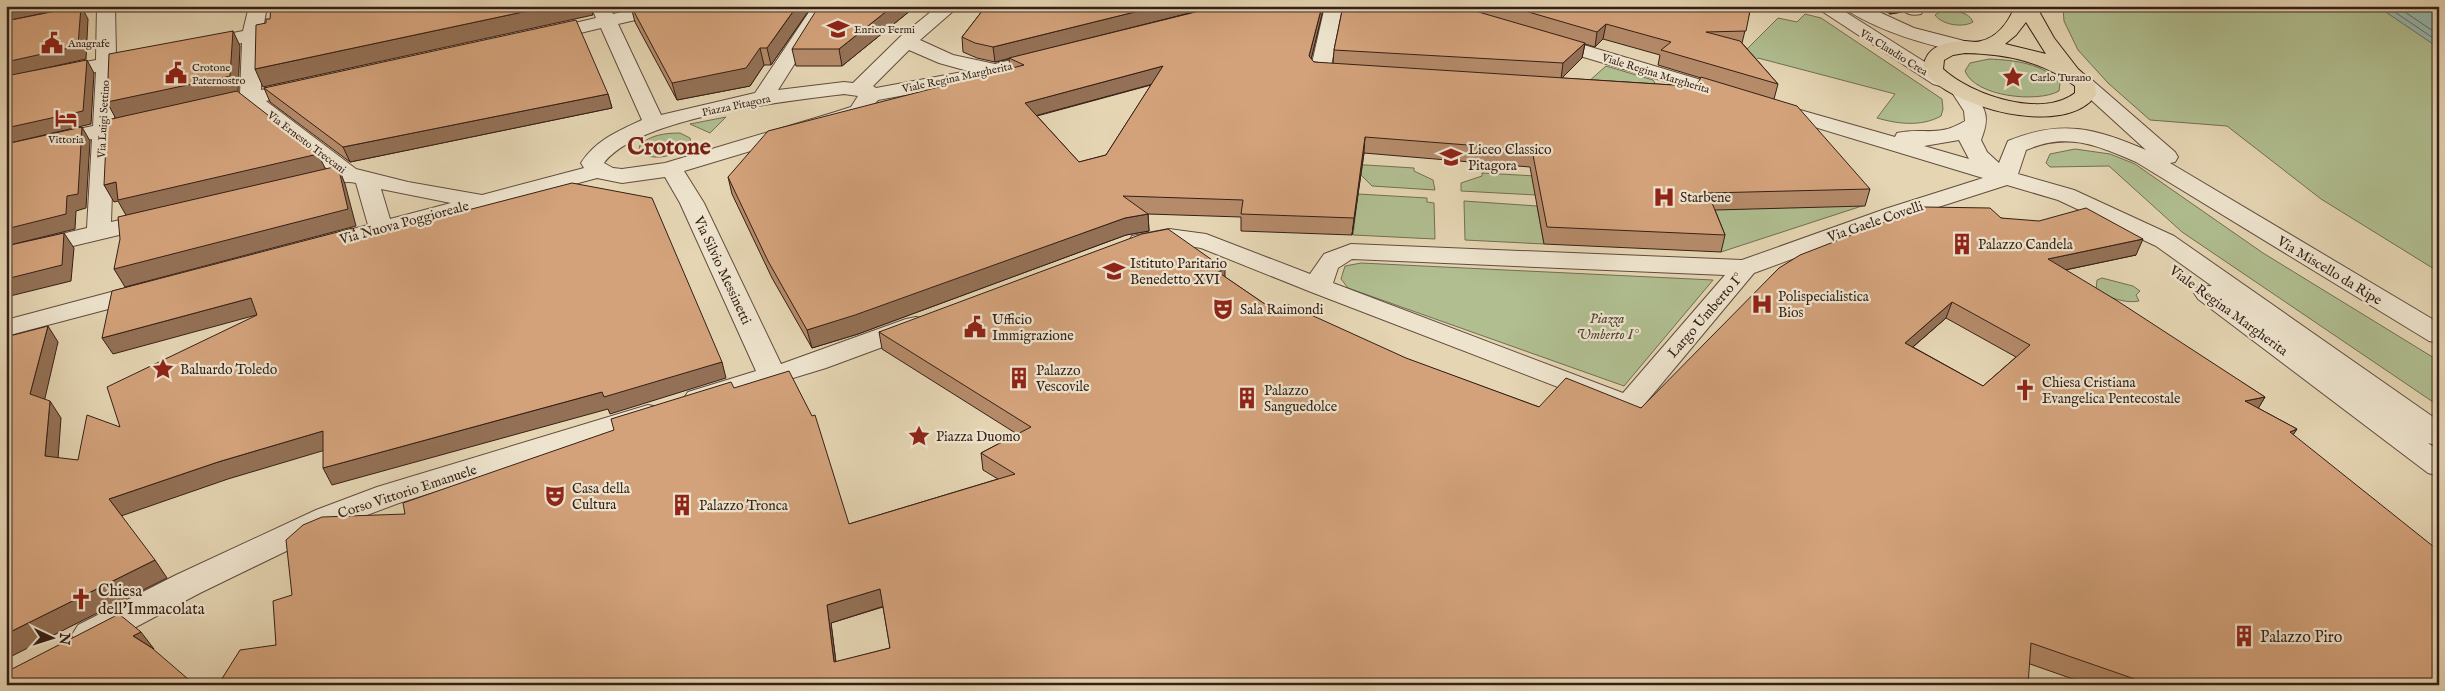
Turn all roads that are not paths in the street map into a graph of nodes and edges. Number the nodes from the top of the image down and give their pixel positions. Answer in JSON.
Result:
{"nodes":[{"id":1,"x":258,"y":6,"type":"edge"},
{"id":2,"x":673,"y":6,"type":"edge"},
{"id":3,"x":822,"y":6,"type":"edge"},
{"id":4,"x":950,"y":6,"type":"edge"},
{"id":5,"x":1334,"y":6,"type":"edge"},
{"id":6,"x":1823,"y":6,"type":"edge"},
{"id":7,"x":1853,"y":6,"type":"edge"},
{"id":8,"x":2026,"y":6,"type":"edge"},
{"id":9,"x":104,"y":8,"type":"edge"},
{"id":10,"x":604,"y":14,"type":"edge"},
{"id":11,"x":252,"y":35,"type":"junction"},
{"id":12,"x":1529,"y":35,"type":"edge"},
{"id":13,"x":526,"y":39,"type":"edge"},
{"id":14,"x":908,"y":40,"type":"junction"},
{"id":15,"x":1965,"y":47,"type":"junction"},
{"id":16,"x":1985,"y":47,"type":"junction"},
{"id":17,"x":1068,"y":51,"type":"edge"},
{"id":18,"x":106,"y":64,"type":"junction"},
{"id":19,"x":1001,"y":68,"type":"junction"},
{"id":20,"x":1369,"y":75,"type":"edge"},
{"id":21,"x":2077,"y":77,"type":"junction"},
{"id":22,"x":1940,"y":80,"type":"junction"},
{"id":23,"x":326,"y":82,"type":"edge"},
{"id":24,"x":6,"y":83,"type":"edge"},
{"id":25,"x":1648,"y":91,"type":"edge"},
{"id":26,"x":865,"y":92,"type":"junction"},
{"id":27,"x":1963,"y":94,"type":"junction"},
{"id":28,"x":1735,"y":96,"type":"junction"},
{"id":29,"x":762,"y":98,"type":"junction"},
{"id":30,"x":250,"y":99,"type":"junction"},
{"id":31,"x":2071,"y":106,"type":"junction"},
{"id":32,"x":195,"y":111,"type":"edge"},
{"id":33,"x":167,"y":117,"type":"edge"},
{"id":34,"x":654,"y":123,"type":"junction"},
{"id":35,"x":1977,"y":123,"type":"junction"},
{"id":36,"x":103,"y":130,"type":"junction"},
{"id":37,"x":2055,"y":133,"type":"junction"},
{"id":38,"x":1868,"y":135,"type":"junction"},
{"id":39,"x":6,"y":151,"type":"edge"},
{"id":40,"x":671,"y":168,"type":"junction"},
{"id":41,"x":598,"y":171,"type":"junction"},
{"id":42,"x":357,"y":177,"type":"junction"},
{"id":43,"x":2005,"y":178,"type":"junction"},
{"id":44,"x":281,"y":190,"type":"edge"},
{"id":45,"x":489,"y":200,"type":"junction"},
{"id":46,"x":2222,"y":203,"type":"junction"},
{"id":47,"x":176,"y":214,"type":"edge"},
{"id":48,"x":381,"y":229,"type":"junction"},
{"id":49,"x":100,"y":232,"type":"junction"},
{"id":50,"x":1115,"y":250,"type":"edge"},
{"id":51,"x":296,"y":251,"type":"edge"},
{"id":52,"x":6,"y":255,"type":"edge"},
{"id":53,"x":1745,"y":268,"type":"junction"},
{"id":54,"x":164,"y":286,"type":"edge"},
{"id":55,"x":1320,"y":287,"type":"junction"},
{"id":56,"x":939,"y":316,"type":"edge"},
{"id":57,"x":6,"y":328,"type":"edge"},
{"id":58,"x":2439,"y":335,"type":"edge"},
{"id":59,"x":772,"y":376,"type":"junction"},
{"id":60,"x":2439,"y":436,"type":"edge"},
{"id":61,"x":2439,"y":466,"type":"edge"},
{"id":62,"x":67,"y":647,"type":"edge"}],
"edges":[{"from":1,"to":11,"type":"street"},
{"from":2,"to":10,"type":"street"},
{"from":3,"to":29,"type":"street"},
{"from":4,"to":14,"type":"street"},
{"from":5,"to":20,"type":"street"},
{"from":6,"to":22,"type":"street","name":"Via Claudio Crea"},
{"from":7,"to":15,"type":"street","name":"Via Claudio Crea"},
{"from":8,"to":16,"type":"main road"},
{"from":8,"to":21,"type":"main road"},
{"from":9,"to":18,"type":"street","name":"Via Luigi Settino"},
{"from":10,"to":13,"type":"street"},
{"from":10,"to":34,"type":"street"},
{"from":11,"to":18,"type":"street"},
{"from":11,"to":30,"type":"street"},
{"from":12,"to":28,"type":"street","name":"Viale Regina Margherita"},
{"from":14,"to":19,"type":"street"},
{"from":14,"to":26,"type":"street"},
{"from":15,"to":16,"type":"main road"},
{"from":15,"to":22,"type":"main road"},
{"from":16,"to":21,"type":"main road"},
{"from":17,"to":19,"type":"street","name":"Viale Regina Margherita"},
{"from":18,"to":24,"type":"street"},
{"from":18,"to":36,"type":"street","name":"Via Luigi Settino"},
{"from":19,"to":26,"type":"street","name":"Viale Regina Margherita"},
{"from":21,"to":31,"type":"main road"},
{"from":21,"to":46,"type":"street"},
{"from":22,"to":27,"type":"main road"},
{"from":23,"to":30,"type":"street"},
{"from":25,"to":28,"type":"street"},
{"from":26,"to":29,"type":"street","name":"Piazza Pitagora"},
{"from":26,"to":40,"type":"street"},
{"from":27,"to":31,"type":"main road"},
{"from":27,"to":35,"type":"street"},
{"from":28,"to":38,"type":"street","name":"Viale Regina Margherita"},
{"from":29,"to":34,"type":"street","name":"Piazza Pitagora"},
{"from":30,"to":32,"type":"street"},
{"from":30,"to":42,"type":"street","name":"Via Ernesto Treccani"},
{"from":31,"to":37,"type":"street"},
{"from":33,"to":36,"type":"street"},
{"from":34,"to":41,"type":"street","name":"Piazza Pitagora"},
{"from":35,"to":38,"type":"street"},
{"from":35,"to":43,"type":"street"},
{"from":36,"to":39,"type":"street"},
{"from":36,"to":49,"type":"street","name":"Via Luigi Settino"},
{"from":37,"to":43,"type":"street"},
{"from":37,"to":46,"type":"street"},
{"from":38,"to":43,"type":"street","name":"Viale Regina Margherita"},
{"from":40,"to":41,"type":"street"},
{"from":40,"to":59,"type":"street","name":"Via Silvio Messinetti"},
{"from":41,"to":45,"type":"street","name":"Via Nuova Poggioreale"},
{"from":42,"to":44,"type":"street"},
{"from":42,"to":45,"type":"street"},
{"from":42,"to":48,"type":"street"},
{"from":43,"to":53,"type":"street","name":"Via Gaele Covelli"},
{"from":43,"to":60,"type":"street","name":"Viale Regina Margherita"},
{"from":43,"to":61,"type":"street","name":"Viale Regina Margherita"},
{"from":45,"to":48,"type":"street","name":"Via Nuova Poggioreale"},
{"from":46,"to":58,"type":"street","name":"Via Miscello da Ripe"},
{"from":47,"to":49,"type":"street"},
{"from":48,"to":51,"type":"street","name":"Via Nuova Poggioreale"},
{"from":49,"to":52,"type":"street"},
{"from":50,"to":55,"type":"street"},
{"from":53,"to":55,"type":"street","name":"Largo Umberto I°"},
{"from":53,"to":55,"type":"street","name":"Largo Umberto I°"},
{"from":54,"to":57,"type":"street"},
{"from":56,"to":59,"type":"street","name":"Corso Vittorio Emanuele"},
{"from":59,"to":62,"type":"street","name":"Corso Vittorio Emanuele"}]}
